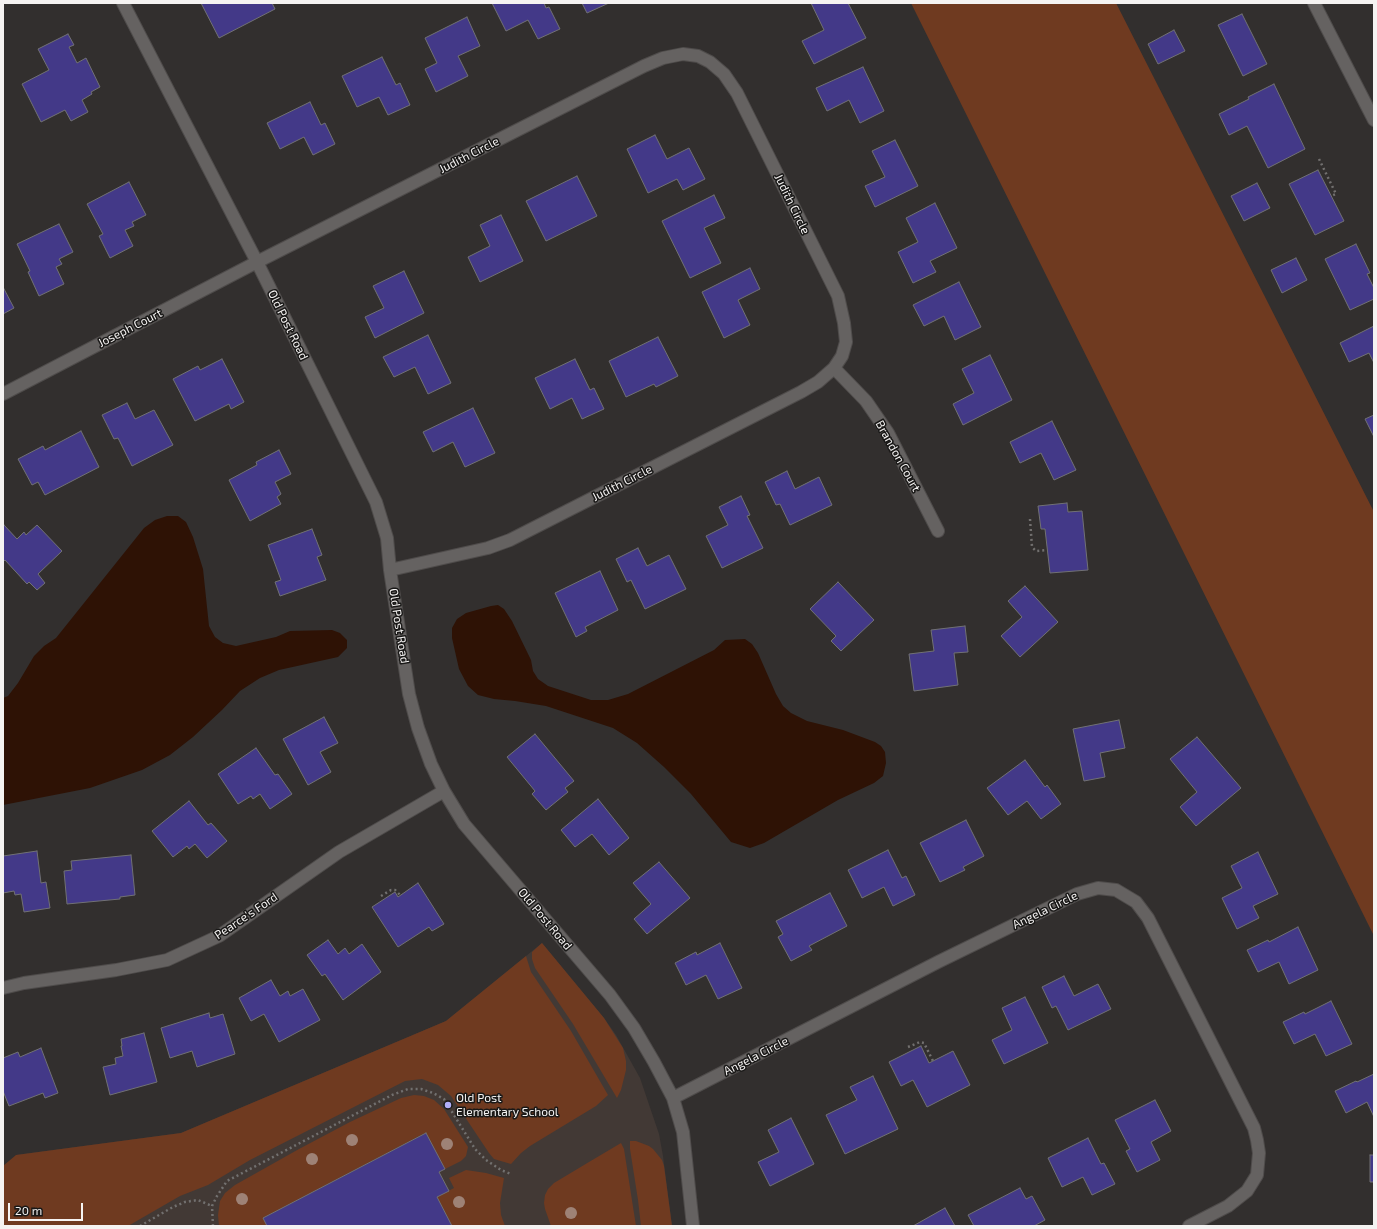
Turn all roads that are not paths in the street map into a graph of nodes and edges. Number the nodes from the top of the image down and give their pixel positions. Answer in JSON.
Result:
{"nodes":[{"id":1,"x":122,"y":3,"type":"edge"},
{"id":2,"x":1314,"y":3,"type":"edge"},
{"id":3,"x":1374,"y":120,"type":"edge"},
{"id":4,"x":257,"y":262,"type":"junction"},
{"id":5,"x":834,"y":368,"type":"junction"},
{"id":6,"x":3,"y":394,"type":"edge"},
{"id":7,"x":938,"y":531,"type":"dead end"},
{"id":8,"x":390,"y":570,"type":"junction"},
{"id":9,"x":444,"y":791,"type":"junction"},
{"id":10,"x":3,"y":988,"type":"edge"},
{"id":11,"x":672,"y":1098,"type":"junction"},
{"id":12,"x":693,"y":1226,"type":"edge"},
{"id":13,"x":1189,"y":1226,"type":"edge"}],
"edges":[{"from":1,"to":4,"type":"street","name":"Old Post Road"},
{"from":2,"to":3,"type":"street"},
{"from":4,"to":5,"type":"street","name":"Judith Circle"},
{"from":4,"to":6,"type":"street","name":"Joseph Court"},
{"from":4,"to":8,"type":"street","name":"Old Post Road"},
{"from":5,"to":7,"type":"street","name":"Brandon Court"},
{"from":5,"to":8,"type":"street","name":"Judith Circle"},
{"from":8,"to":9,"type":"street","name":"Old Post Road"},
{"from":9,"to":10,"type":"street","name":"Pearce's Ford"},
{"from":9,"to":11,"type":"street","name":"Old Post Road"},
{"from":11,"to":12,"type":"street","name":"Old Post Road"},
{"from":11,"to":13,"type":"street","name":"Angela Circle"}]}
